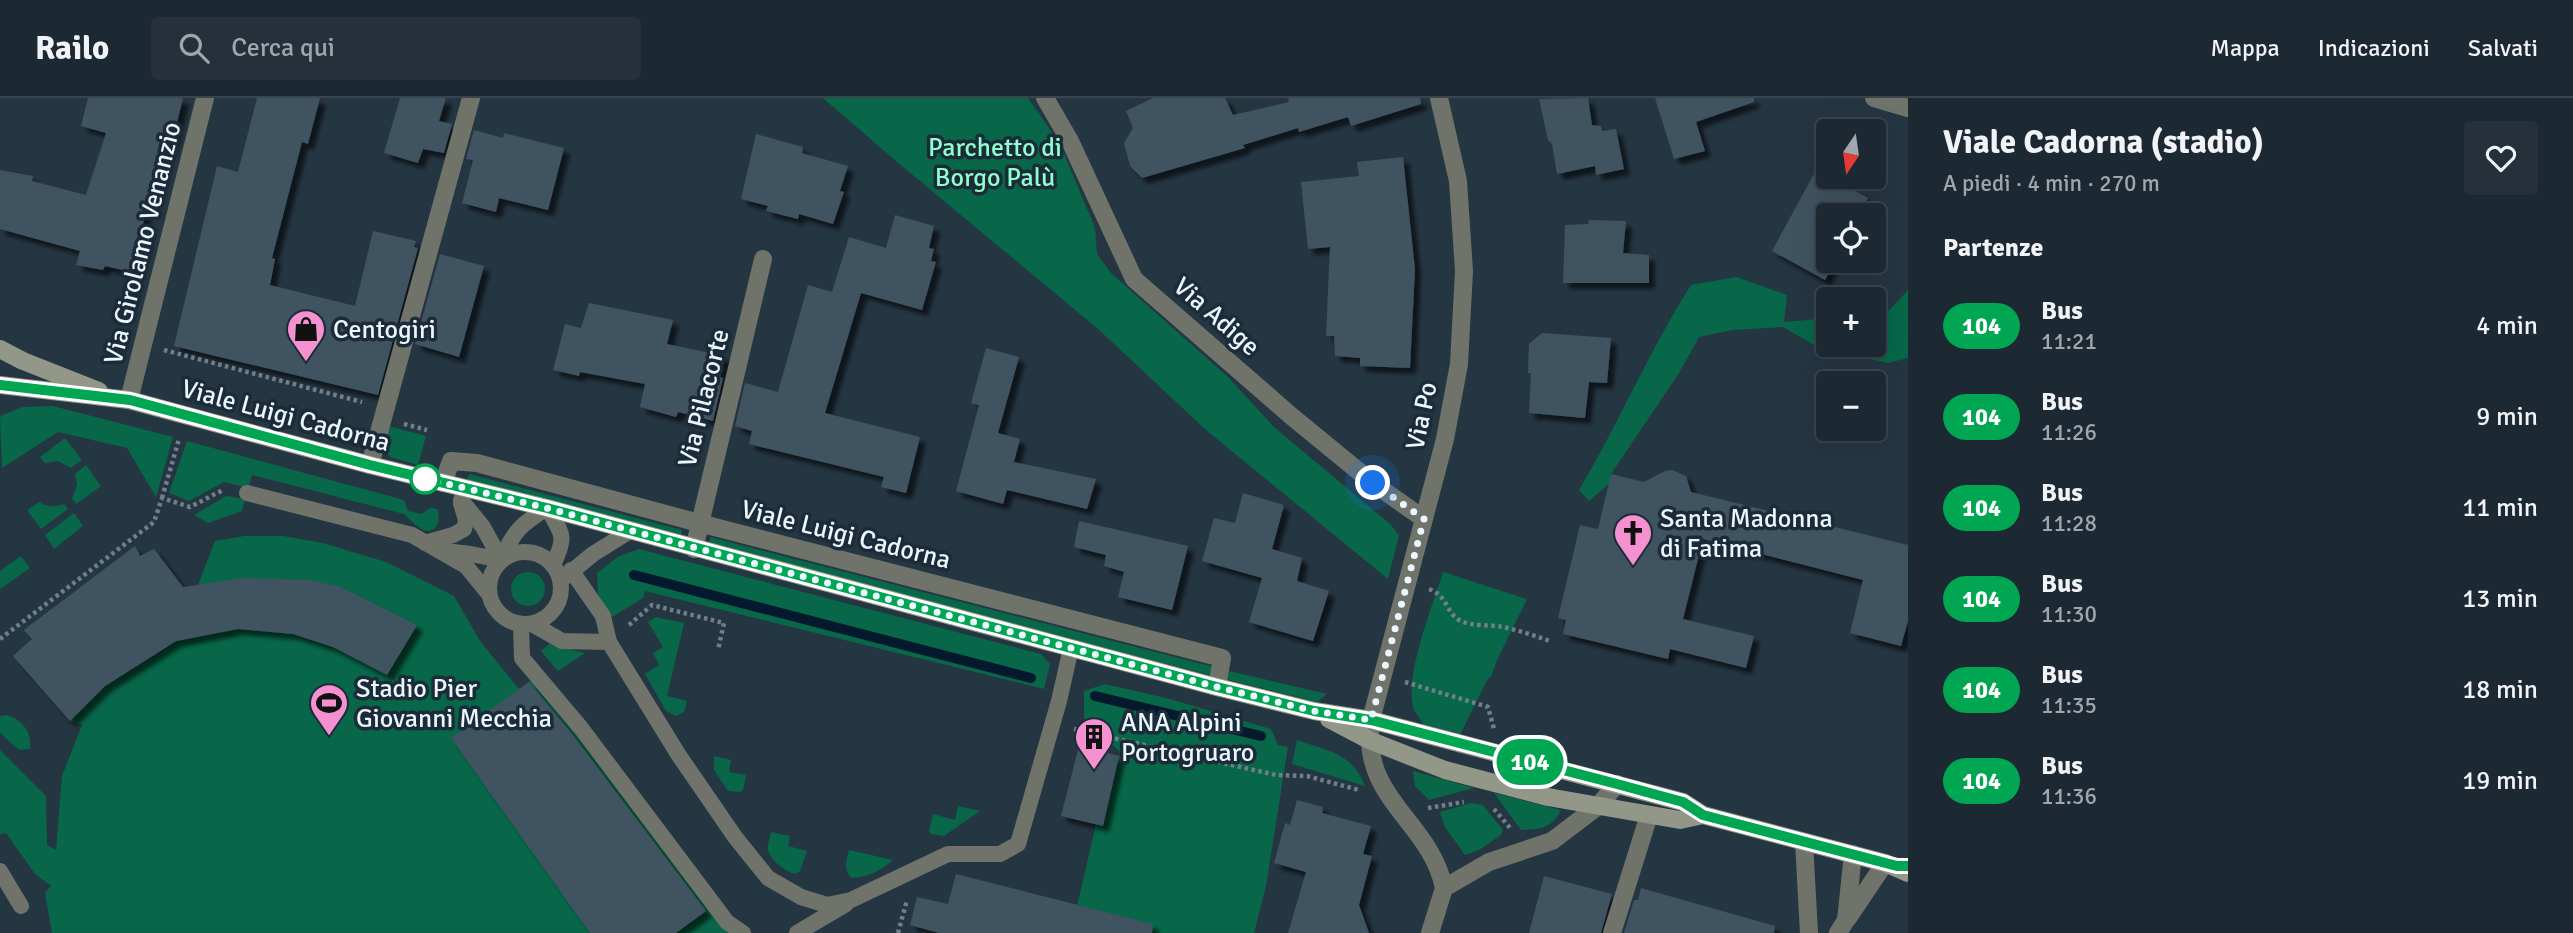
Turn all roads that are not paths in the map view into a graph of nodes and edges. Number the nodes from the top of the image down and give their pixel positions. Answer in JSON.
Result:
{"nodes":[{"id":1,"x":205,"y":98,"type":"edge"},
{"id":2,"x":471,"y":98,"type":"edge"},
{"id":3,"x":1045,"y":98,"type":"edge"},
{"id":4,"x":1439,"y":98,"type":"edge"},
{"id":5,"x":1874,"y":98,"type":"edge"},
{"id":6,"x":1908,"y":108,"type":"edge"},
{"id":7,"x":763,"y":259,"type":"dead end"},
{"id":8,"x":0,"y":349,"type":"edge"},
{"id":9,"x":0,"y":386,"type":"edge"},
{"id":10,"x":22,"y":388,"type":"junction"},
{"id":11,"x":0,"y":397,"type":"edge"},
{"id":12,"x":122,"y":399,"type":"junction"},
{"id":13,"x":370,"y":465,"type":"junction"},
{"id":14,"x":443,"y":484,"type":"junction"},
{"id":15,"x":247,"y":494,"type":"road end"},
{"id":16,"x":461,"y":500,"type":"junction"},
{"id":17,"x":547,"y":508,"type":"junction"},
{"id":18,"x":1424,"y":519,"type":"junction"},
{"id":19,"x":699,"y":523,"type":"junction"},
{"id":20,"x":630,"y":531,"type":"junction"},
{"id":21,"x":425,"y":542,"type":"junction"},
{"id":22,"x":694,"y":549,"type":"junction"},
{"id":23,"x":441,"y":551,"type":"junction"},
{"id":24,"x":501,"y":561,"type":"junction"},
{"id":25,"x":553,"y":565,"type":"junction"},
{"id":26,"x":566,"y":576,"type":"junction"},
{"id":27,"x":488,"y":593,"type":"junction"},
{"id":28,"x":526,"y":624,"type":"junction"},
{"id":29,"x":609,"y":642,"type":"junction"},
{"id":30,"x":1071,"y":648,"type":"junction"},
{"id":31,"x":1217,"y":687,"type":"junction"},
{"id":32,"x":1314,"y":711,"type":"junction"},
{"id":33,"x":1371,"y":720,"type":"junction"},
{"id":34,"x":1369,"y":740,"type":"junction"},
{"id":35,"x":1617,"y":784,"type":"junction"},
{"id":36,"x":1598,"y":806,"type":"junction"},
{"id":37,"x":1649,"y":815,"type":"junction"},
{"id":38,"x":1703,"y":815,"type":"junction"},
{"id":39,"x":1804,"y":842,"type":"junction"},
{"id":40,"x":1853,"y":854,"type":"junction"},
{"id":41,"x":1899,"y":867,"type":"edge"},
{"id":42,"x":0,"y":871,"type":"edge"},
{"id":43,"x":1444,"y":888,"type":"junction"},
{"id":44,"x":851,"y":900,"type":"junction"},
{"id":45,"x":21,"y":906,"type":"dead end"},
{"id":46,"x":1842,"y":927,"type":"edge"},
{"id":47,"x":743,"y":933,"type":"edge"},
{"id":48,"x":797,"y":933,"type":"edge"},
{"id":49,"x":1430,"y":933,"type":"edge"},
{"id":50,"x":1612,"y":933,"type":"edge"},
{"id":51,"x":1809,"y":933,"type":"edge"}],
"edges":[{"from":1,"to":12,"type":"street","name":"Via Girolamo Venanzio"},
{"from":2,"to":13,"type":"street"},
{"from":3,"to":18,"type":"street","name":"Via Adige"},
{"from":4,"to":18,"type":"street","name":"Via Po"},
{"from":5,"to":6,"type":"street"},
{"from":7,"to":19,"type":"street","name":"Via Pilacorte"},
{"from":8,"to":12,"type":"main road","name":"Viale Luigi Cadorna"},
{"from":9,"to":10,"type":"main road","name":"Viale Luigi Cadorna"},
{"from":10,"to":11,"type":"main road"},
{"from":10,"to":12,"type":"main road","name":"Viale Luigi Cadorna"},
{"from":12,"to":13,"type":"main road","name":"Viale Luigi Cadorna"},
{"from":13,"to":14,"type":"main road","name":"Viale Luigi Cadorna"},
{"from":14,"to":16,"type":"lane"},
{"from":14,"to":17,"type":"main road","name":"Viale Luigi Cadorna"},
{"from":14,"to":19,"type":"street","name":"Viale Luigi Cadorna"},
{"from":15,"to":21,"type":"lane"},
{"from":16,"to":21,"type":"lane"},
{"from":16,"to":24,"type":"lane"},
{"from":17,"to":20,"type":"main road","name":"Viale Luigi Cadorna"},
{"from":17,"to":24,"type":"lane"},
{"from":17,"to":25,"type":"lane"},
{"from":18,"to":33,"type":"street","name":"Via Po"},
{"from":19,"to":22,"type":"street","name":"Via Pilacorte"},
{"from":19,"to":31,"type":"street","name":"Viale Luigi Cadorna"},
{"from":20,"to":22,"type":"main road","name":"Viale Luigi Cadorna"},
{"from":20,"to":26,"type":"lane"},
{"from":21,"to":23,"type":"lane"},
{"from":22,"to":30,"type":"main road","name":"Viale Luigi Cadorna"},
{"from":23,"to":24,"type":"lane"},
{"from":23,"to":27,"type":"lane"},
{"from":24,"to":25,"type":"lane"},
{"from":24,"to":27,"type":"lane"},
{"from":25,"to":26,"type":"lane"},
{"from":26,"to":28,"type":"lane"},
{"from":26,"to":29,"type":"lane"},
{"from":27,"to":28,"type":"lane"},
{"from":28,"to":29,"type":"lane"},
{"from":28,"to":47,"type":"lane"},
{"from":29,"to":44,"type":"lane"},
{"from":30,"to":31,"type":"main road","name":"Viale Luigi Cadorna"},
{"from":30,"to":44,"type":"lane"},
{"from":31,"to":32,"type":"main road","name":"Viale Luigi Cadorna"},
{"from":32,"to":33,"type":"main road","name":"Viale Luigi Cadorna"},
{"from":32,"to":34,"type":"main road","name":"Viale Luigi Cadorna"},
{"from":33,"to":34,"type":"street","name":"Via Po"},
{"from":33,"to":35,"type":"main road","name":"Viale Luigi Cadorna"},
{"from":34,"to":36,"type":"main road","name":"Viale Luigi Cadorna"},
{"from":34,"to":43,"type":"street","name":"Via Po"},
{"from":35,"to":36,"type":"street"},
{"from":35,"to":38,"type":"main road","name":"Viale Luigi Cadorna"},
{"from":36,"to":37,"type":"main road","name":"Viale Luigi Cadorna"},
{"from":36,"to":43,"type":"street"},
{"from":37,"to":38,"type":"main road","name":"Viale Luigi Cadorna"},
{"from":37,"to":50,"type":"street"},
{"from":38,"to":39,"type":"main road","name":"Viale Luigi Cadorna"},
{"from":39,"to":40,"type":"main road","name":"Viale Luigi Cadorna"},
{"from":39,"to":51,"type":"street"},
{"from":40,"to":41,"type":"main road","name":"Viale Luigi Cadorna"},
{"from":40,"to":46,"type":"street"},
{"from":41,"to":46,"type":"street"},
{"from":42,"to":45,"type":"lane"},
{"from":43,"to":49,"type":"street"},
{"from":44,"to":48,"type":"lane"}]}
